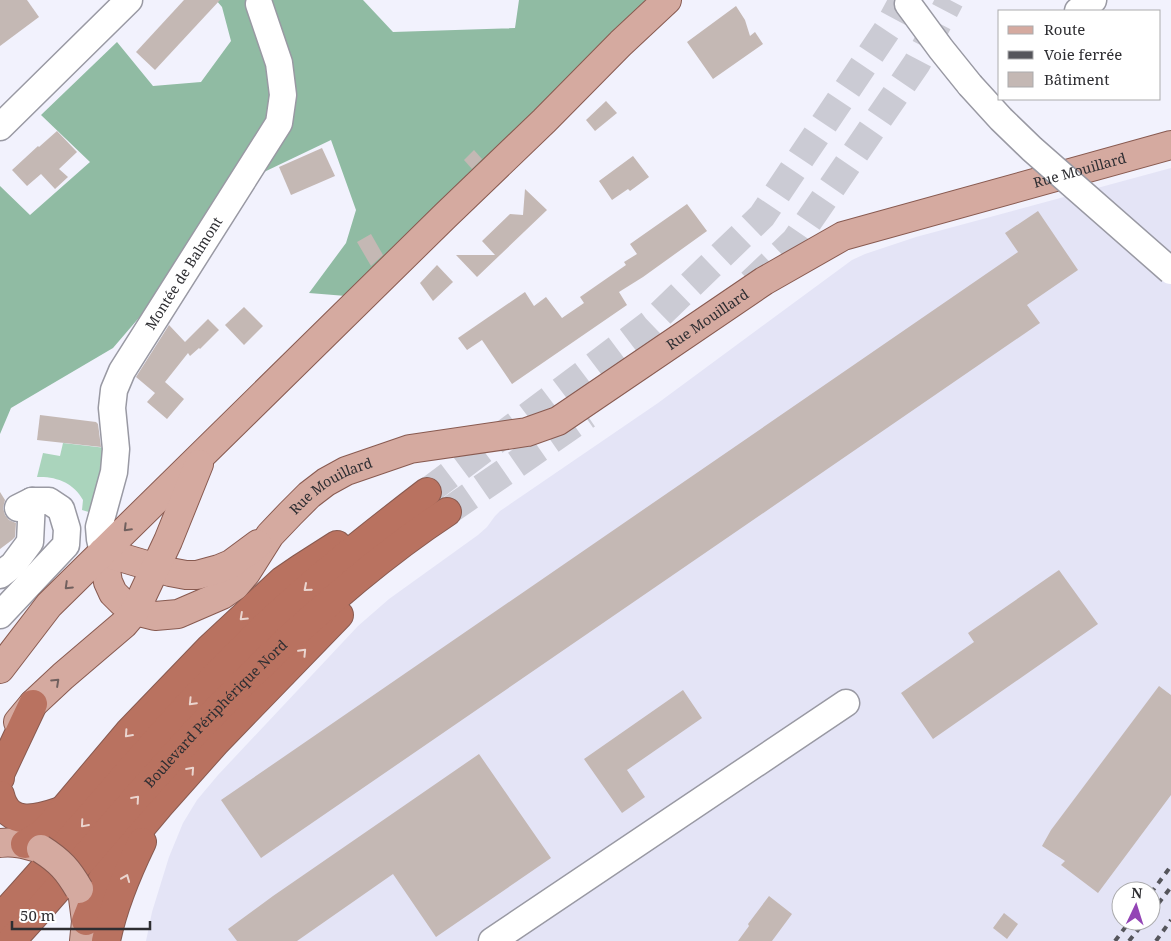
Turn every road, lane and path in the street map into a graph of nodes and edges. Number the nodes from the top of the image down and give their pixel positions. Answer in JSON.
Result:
{"nodes":[{"id":1,"x":129,"y":0,"type":"edge"},
{"id":2,"x":667,"y":0,"type":"edge"},
{"id":3,"x":1092,"y":0,"type":"edge"},
{"id":4,"x":259,"y":4,"type":"dead end"},
{"id":5,"x":908,"y":4,"type":"dead end"},
{"id":6,"x":1079,"y":10,"type":"edge"},
{"id":7,"x":0,"y":128,"type":"edge"},
{"id":8,"x":1171,"y":146,"type":"edge"},
{"id":9,"x":1171,"y":271,"type":"edge"},
{"id":10,"x":203,"y":453,"type":"junction"},
{"id":11,"x":447,"y":512,"type":"tunnel mouth"},
{"id":12,"x":421,"y":529,"type":"junction"},
{"id":13,"x":270,"y":535,"type":"junction"},
{"id":14,"x":168,"y":541,"type":"junction"},
{"id":15,"x":66,"y":545,"type":"junction"},
{"id":16,"x":96,"y":559,"type":"junction"},
{"id":17,"x":156,"y":568,"type":"junction"},
{"id":18,"x":219,"y":569,"type":"junction"},
{"id":19,"x":0,"y":575,"type":"edge"},
{"id":20,"x":135,"y":612,"type":"junction"},
{"id":21,"x":0,"y":615,"type":"edge"},
{"id":22,"x":0,"y":668,"type":"edge"},
{"id":23,"x":846,"y":703,"type":"dead end"},
{"id":24,"x":32,"y":704,"type":"junction"},
{"id":25,"x":0,"y":744,"type":"edge"},
{"id":26,"x":0,"y":778,"type":"edge"},
{"id":27,"x":0,"y":795,"type":"edge"},
{"id":28,"x":159,"y":806,"type":"junction"},
{"id":29,"x":61,"y":811,"type":"junction"},
{"id":30,"x":14,"y":843,"type":"edge"},
{"id":31,"x":0,"y":918,"type":"edge"},
{"id":32,"x":85,"y":931,"type":"edge"},
{"id":33,"x":11,"y":941,"type":"edge"},
{"id":34,"x":106,"y":941,"type":"edge"},
{"id":35,"x":492,"y":941,"type":"edge"}],
"edges":[{"from":1,"to":7,"type":"street"},
{"from":2,"to":10,"type":"main road"},
{"from":3,"to":6,"type":"street"},
{"from":4,"to":16,"type":"street","name":"Montée de Balmont"},
{"from":5,"to":9,"type":"street","bridge":true},
{"from":8,"to":13,"type":"main road","name":"Rue Mouillard"},
{"from":10,"to":14,"type":"main road"},
{"from":10,"to":16,"type":"main road","one_way":true},
{"from":11,"to":12,"type":"highway","name":"Boulevard Périphérique Nord"},
{"from":28,"to":12,"type":"highway","one_way":true},
{"from":33,"to":12,"type":"highway","name":"Boulevard Périphérique Nord","one_way":true},
{"from":13,"to":18,"type":"main road","name":"Rue Mouillard"},
{"from":13,"to":20,"type":"main road","name":"Rue Mouillard"},
{"from":14,"to":17,"type":"main road"},
{"from":14,"to":18,"type":"main road"},
{"from":15,"to":16,"type":"street"},
{"from":15,"to":19,"type":"street"},
{"from":15,"to":21,"type":"street"},
{"from":16,"to":17,"type":"main road","name":"Rue Mouillard"},
{"from":16,"to":20,"type":"main road"},
{"from":16,"to":22,"type":"main road","one_way":true},
{"from":17,"to":18,"type":"main road","name":"Rue Mouillard"},
{"from":17,"to":20,"type":"main road"},
{"from":24,"to":20,"type":"main road","one_way":true},
{"from":23,"to":35,"type":"street"},
{"from":24,"to":25,"type":"main road"},
{"from":24,"to":26,"type":"highway"},
{"from":27,"to":29,"type":"highway"},
{"from":28,"to":32,"type":"highway"},
{"from":34,"to":28,"type":"highway","one_way":true},
{"from":29,"to":30,"type":"highway"},
{"from":29,"to":31,"type":"highway","name":"Boulevard Périphérique Nord"},
{"from":30,"to":32,"type":"main road","bridge":true}]}
